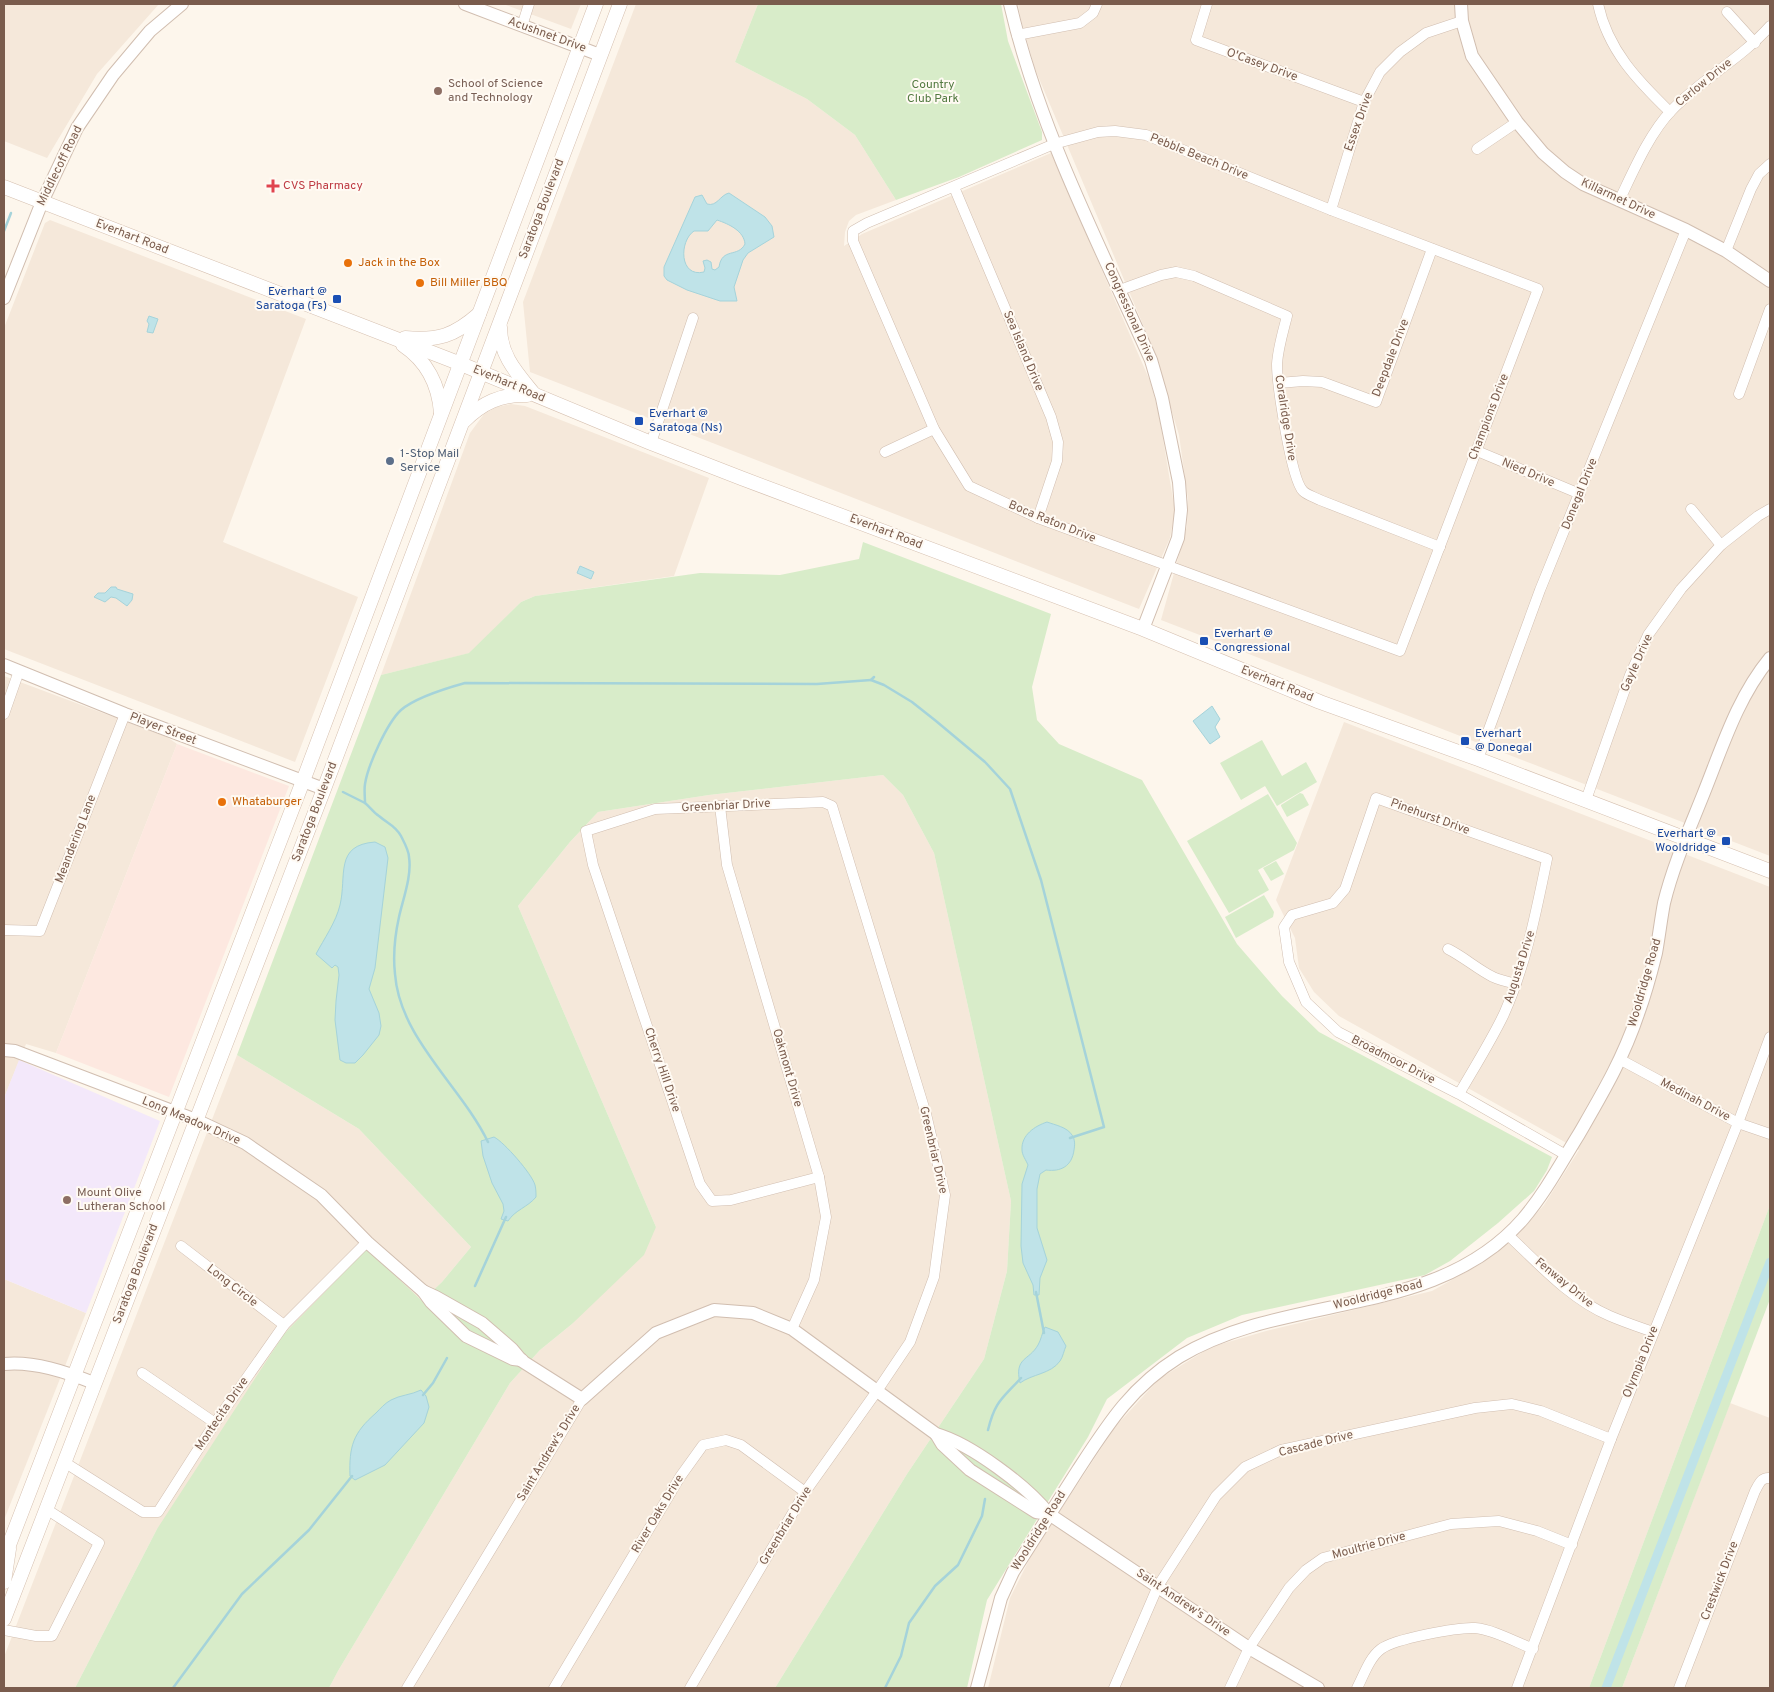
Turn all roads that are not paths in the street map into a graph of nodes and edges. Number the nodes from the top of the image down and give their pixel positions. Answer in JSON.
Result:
{"nodes":[{"id":1,"x":182,"y":4,"type":"edge"},
{"id":2,"x":465,"y":4,"type":"edge"},
{"id":3,"x":530,"y":4,"type":"edge"},
{"id":4,"x":596,"y":4,"type":"edge"},
{"id":5,"x":620,"y":4,"type":"edge"},
{"id":6,"x":1010,"y":4,"type":"edge"},
{"id":7,"x":1097,"y":4,"type":"edge"},
{"id":8,"x":1207,"y":4,"type":"edge"},
{"id":9,"x":1461,"y":4,"type":"edge"},
{"id":10,"x":1598,"y":4,"type":"edge"},
{"id":11,"x":1727,"y":12,"type":"dead end"},
{"id":12,"x":1462,"y":21,"type":"junction"},
{"id":13,"x":522,"y":26,"type":"junction"},
{"id":14,"x":1770,"y":26,"type":"edge"},
{"id":15,"x":1017,"y":34,"type":"junction"},
{"id":16,"x":1755,"y":43,"type":"junction"},
{"id":17,"x":580,"y":47,"type":"junction"},
{"id":18,"x":600,"y":55,"type":"junction"},
{"id":19,"x":1364,"y":102,"type":"junction"},
{"id":20,"x":1670,"y":112,"type":"junction"},
{"id":21,"x":1517,"y":122,"type":"junction"},
{"id":22,"x":1054,"y":144,"type":"junction"},
{"id":23,"x":1477,"y":149,"type":"dead end"},
{"id":24,"x":1770,"y":164,"type":"edge"},
{"id":25,"x":4,"y":187,"type":"edge"},
{"id":26,"x":954,"y":187,"type":"junction"},
{"id":27,"x":1619,"y":201,"type":"junction"},
{"id":28,"x":42,"y":202,"type":"junction"},
{"id":29,"x":1331,"y":210,"type":"junction"},
{"id":30,"x":1686,"y":230,"type":"junction"},
{"id":31,"x":853,"y":231,"type":"joint"},
{"id":32,"x":1432,"y":249,"type":"junction"},
{"id":33,"x":1726,"y":251,"type":"junction"},
{"id":34,"x":1770,"y":281,"type":"edge"},
{"id":35,"x":1120,"y":290,"type":"junction"},
{"id":36,"x":4,"y":298,"type":"edge"},
{"id":37,"x":1770,"y":310,"type":"edge"},
{"id":38,"x":480,"y":314,"type":"junction"},
{"id":39,"x":693,"y":318,"type":"dead end"},
{"id":40,"x":500,"y":321,"type":"junction"},
{"id":41,"x":388,"y":336,"type":"junction"},
{"id":42,"x":461,"y":364,"type":"junction"},
{"id":43,"x":481,"y":372,"type":"junction"},
{"id":44,"x":1279,"y":383,"type":"junction"},
{"id":45,"x":1739,"y":394,"type":"dead end"},
{"id":46,"x":535,"y":395,"type":"junction"},
{"id":47,"x":441,"y":414,"type":"junction"},
{"id":48,"x":462,"y":423,"type":"junction"},
{"id":49,"x":934,"y":429,"type":"junction"},
{"id":50,"x":651,"y":443,"type":"junction"},
{"id":51,"x":1477,"y":451,"type":"junction"},
{"id":52,"x":885,"y":452,"type":"dead end"},
{"id":53,"x":1580,"y":494,"type":"junction"},
{"id":54,"x":1692,"y":509,"type":"dead end"},
{"id":55,"x":1770,"y":509,"type":"edge"},
{"id":56,"x":1038,"y":518,"type":"junction"},
{"id":57,"x":1721,"y":545,"type":"junction"},
{"id":58,"x":1440,"y":547,"type":"junction"},
{"id":59,"x":1167,"y":565,"type":"junction"},
{"id":60,"x":1143,"y":629,"type":"junction"},
{"id":61,"x":1400,"y":651,"type":"joint"},
{"id":62,"x":1770,"y":658,"type":"edge"},
{"id":63,"x":4,"y":665,"type":"edge"},
{"id":64,"x":19,"y":671,"type":"junction"},
{"id":65,"x":4,"y":714,"type":"edge"},
{"id":66,"x":125,"y":714,"type":"junction"},
{"id":67,"x":1478,"y":759,"type":"junction"},
{"id":68,"x":304,"y":781,"type":"junction"},
{"id":69,"x":324,"y":789,"type":"junction"},
{"id":70,"x":1586,"y":800,"type":"junction"},
{"id":71,"x":720,"y":806,"type":"junction"},
{"id":72,"x":586,"y":831,"type":"joint"},
{"id":73,"x":1686,"y":838,"type":"junction"},
{"id":74,"x":1547,"y":859,"type":"joint"},
{"id":75,"x":1770,"y":871,"type":"edge"},
{"id":76,"x":1292,"y":915,"type":"joint"},
{"id":77,"x":4,"y":930,"type":"edge"},
{"id":78,"x":1448,"y":949,"type":"dead end"},
{"id":79,"x":1516,"y":984,"type":"junction"},
{"id":80,"x":1770,"y":1037,"type":"edge"},
{"id":81,"x":4,"y":1050,"type":"edge"},
{"id":82,"x":1621,"y":1060,"type":"junction"},
{"id":83,"x":1459,"y":1094,"type":"junction"},
{"id":84,"x":174,"y":1112,"type":"junction"},
{"id":85,"x":196,"y":1120,"type":"junction"},
{"id":86,"x":1738,"y":1123,"type":"junction"},
{"id":87,"x":1770,"y":1134,"type":"edge"},
{"id":88,"x":1566,"y":1155,"type":"junction"},
{"id":89,"x":819,"y":1177,"type":"junction"},
{"id":90,"x":1508,"y":1235,"type":"junction"},
{"id":91,"x":367,"y":1242,"type":"junction"},
{"id":92,"x":181,"y":1246,"type":"dead end"},
{"id":93,"x":423,"y":1291,"type":"junction"},
{"id":94,"x":284,"y":1325,"type":"junction"},
{"id":95,"x":792,"y":1329,"type":"junction"},
{"id":96,"x":1653,"y":1332,"type":"junction"},
{"id":97,"x":522,"y":1360,"type":"junction"},
{"id":98,"x":4,"y":1364,"type":"edge"},
{"id":99,"x":142,"y":1373,"type":"dead end"},
{"id":100,"x":74,"y":1375,"type":"junction"},
{"id":101,"x":94,"y":1383,"type":"junction"},
{"id":102,"x":877,"y":1391,"type":"junction"},
{"id":103,"x":582,"y":1399,"type":"junction"},
{"id":104,"x":215,"y":1423,"type":"junction"},
{"id":105,"x":936,"y":1434,"type":"junction"},
{"id":106,"x":1611,"y":1439,"type":"junction"},
{"id":107,"x":64,"y":1462,"type":"junction"},
{"id":108,"x":1768,"y":1478,"type":"edge"},
{"id":109,"x":805,"y":1492,"type":"junction"},
{"id":110,"x":46,"y":1509,"type":"junction"},
{"id":111,"x":1049,"y":1514,"type":"junction"},
{"id":112,"x":10,"y":1540,"type":"junction"},
{"id":113,"x":1572,"y":1545,"type":"junction"},
{"id":114,"x":4,"y":1558,"type":"edge"},
{"id":115,"x":4,"y":1582,"type":"edge"},
{"id":116,"x":1158,"y":1586,"type":"junction"},
{"id":117,"x":4,"y":1619,"type":"edge"},
{"id":118,"x":4,"y":1630,"type":"edge"},
{"id":119,"x":1250,"y":1648,"type":"junction"},
{"id":120,"x":1533,"y":1648,"type":"junction"},
{"id":121,"x":407,"y":1688,"type":"edge"},
{"id":122,"x":554,"y":1688,"type":"edge"},
{"id":123,"x":690,"y":1688,"type":"edge"},
{"id":124,"x":977,"y":1688,"type":"edge"},
{"id":125,"x":1114,"y":1688,"type":"edge"},
{"id":126,"x":1230,"y":1688,"type":"edge"},
{"id":127,"x":1318,"y":1688,"type":"edge"},
{"id":128,"x":1357,"y":1688,"type":"edge"},
{"id":129,"x":1517,"y":1688,"type":"edge"},
{"id":130,"x":1679,"y":1688,"type":"edge"}],
"edges":[{"from":1,"to":28,"type":"street","name":"Middlecoff Road"},
{"from":2,"to":13,"type":"street","name":"Acushnet Drive"},
{"from":3,"to":13,"type":"street"},
{"from":4,"to":17,"type":"main road","name":"Saratoga Boulevard"},
{"from":5,"to":18,"type":"main road","name":"Saratoga Boulevard"},
{"from":6,"to":15,"type":"street","name":"Congressional Drive"},
{"from":7,"to":15,"type":"street"},
{"from":8,"to":19,"type":"street","name":"O'Casey Drive"},
{"from":9,"to":12,"type":"street","name":"Killarmet Drive"},
{"from":10,"to":20,"type":"street"},
{"from":11,"to":16,"type":"street"},
{"from":12,"to":19,"type":"street","name":"Essex Drive"},
{"from":12,"to":21,"type":"street","name":"Killarmet Drive"},
{"from":13,"to":17,"type":"street","name":"Acushnet Drive"},
{"from":14,"to":16,"type":"street","name":"Carlow Drive"},
{"from":15,"to":22,"type":"street","name":"Congressional Drive"},
{"from":16,"to":20,"type":"street","name":"Carlow Drive"},
{"from":17,"to":18,"type":"street","name":"Acushnet Drive"},
{"from":17,"to":38,"type":"main road","name":"Saratoga Boulevard"},
{"from":18,"to":40,"type":"main road","name":"Saratoga Boulevard"},
{"from":19,"to":29,"type":"street","name":"Essex Drive"},
{"from":20,"to":27,"type":"street","name":"Carlow Drive"},
{"from":21,"to":23,"type":"street"},
{"from":21,"to":27,"type":"street","name":"Killarmet Drive"},
{"from":22,"to":26,"type":"street","name":"Pebble Beach Drive"},
{"from":22,"to":29,"type":"street","name":"Pebble Beach Drive"},
{"from":22,"to":35,"type":"street","name":"Congressional Drive"},
{"from":24,"to":33,"type":"street"},
{"from":25,"to":28,"type":"main road","name":"Everhart Road"},
{"from":26,"to":31,"type":"street","name":"Pebble Beach Drive"},
{"from":26,"to":56,"type":"street","name":"Sea Island Drive"},
{"from":27,"to":30,"type":"street","name":"Killarmet Drive"},
{"from":28,"to":36,"type":"street","name":"Middlecoff Road"},
{"from":28,"to":41,"type":"main road","name":"Everhart Road"},
{"from":29,"to":32,"type":"street","name":"Pebble Beach Drive"},
{"from":30,"to":33,"type":"street","name":"Killarmet Drive"},
{"from":30,"to":53,"type":"street","name":"Donegal Drive"},
{"from":31,"to":49,"type":"street","name":"Boca Raton Drive"},
{"from":32,"to":44,"type":"street","name":"Deepdale Drive"},
{"from":32,"to":51,"type":"street","name":"Champions Drive"},
{"from":33,"to":34,"type":"street","name":"Killarmet Drive"},
{"from":35,"to":44,"type":"street","name":"Coralridge Drive"},
{"from":35,"to":59,"type":"street","name":"Congressional Drive"},
{"from":37,"to":45,"type":"street"},
{"from":38,"to":41,"type":"main road"},
{"from":38,"to":42,"type":"main road","name":"Saratoga Boulevard"},
{"from":39,"to":50,"type":"street"},
{"from":40,"to":43,"type":"main road","name":"Saratoga Boulevard"},
{"from":40,"to":46,"type":"main road"},
{"from":41,"to":42,"type":"main road","name":"Everhart Road"},
{"from":41,"to":47,"type":"main road"},
{"from":42,"to":43,"type":"main road","name":"Everhart Road"},
{"from":42,"to":47,"type":"main road","name":"Saratoga Boulevard"},
{"from":43,"to":46,"type":"main road","name":"Everhart Road"},
{"from":43,"to":48,"type":"main road","name":"Saratoga Boulevard"},
{"from":44,"to":58,"type":"street","name":"Coralridge Drive"},
{"from":46,"to":48,"type":"main road"},
{"from":46,"to":50,"type":"main road","name":"Everhart Road"},
{"from":47,"to":68,"type":"main road","name":"Saratoga Boulevard"},
{"from":48,"to":69,"type":"main road","name":"Saratoga Boulevard"},
{"from":49,"to":52,"type":"street"},
{"from":49,"to":56,"type":"street","name":"Boca Raton Drive"},
{"from":50,"to":60,"type":"main road","name":"Everhart Road"},
{"from":51,"to":53,"type":"street","name":"Nied Drive"},
{"from":51,"to":58,"type":"street","name":"Champions Drive"},
{"from":53,"to":67,"type":"street","name":"Donegal Drive"},
{"from":54,"to":57,"type":"street"},
{"from":55,"to":57,"type":"street","name":"Gayle Drive"},
{"from":56,"to":59,"type":"street","name":"Boca Raton Drive"},
{"from":57,"to":70,"type":"street","name":"Gayle Drive"},
{"from":58,"to":61,"type":"street","name":"Champions Drive"},
{"from":59,"to":60,"type":"street","name":"Congressional Drive"},
{"from":59,"to":61,"type":"street","name":"Boca Raton Drive"},
{"from":60,"to":67,"type":"main road","name":"Everhart Road"},
{"from":62,"to":73,"type":"street","name":"Wooldridge Road"},
{"from":63,"to":64,"type":"street","name":"Player Street"},
{"from":64,"to":65,"type":"street"},
{"from":64,"to":66,"type":"street","name":"Player Street"},
{"from":66,"to":68,"type":"street","name":"Player Street"},
{"from":66,"to":77,"type":"street","name":"Meandering Lane"},
{"from":67,"to":70,"type":"main road","name":"Everhart Road"},
{"from":68,"to":69,"type":"street","name":"Player Street"},
{"from":68,"to":84,"type":"main road","name":"Saratoga Boulevard"},
{"from":69,"to":85,"type":"main road","name":"Saratoga Boulevard"},
{"from":70,"to":73,"type":"main road","name":"Everhart Road"},
{"from":71,"to":72,"type":"street","name":"Greenbriar Drive"},
{"from":71,"to":89,"type":"street","name":"Oakmont Drive"},
{"from":71,"to":102,"type":"street","name":"Greenbriar Drive"},
{"from":72,"to":89,"type":"street","name":"Cherry Hill Drive"},
{"from":73,"to":75,"type":"main road","name":"Everhart Road"},
{"from":73,"to":82,"type":"street","name":"Wooldridge Road"},
{"from":74,"to":76,"type":"street","name":"Pinehurst Drive"},
{"from":74,"to":79,"type":"street","name":"Augusta Drive"},
{"from":76,"to":83,"type":"street","name":"Broadmoor Drive"},
{"from":78,"to":79,"type":"street"},
{"from":79,"to":83,"type":"street","name":"Augusta Drive"},
{"from":80,"to":86,"type":"street","name":"Olympia Drive"},
{"from":81,"to":84,"type":"street","name":"Long Meadow Drive"},
{"from":82,"to":86,"type":"street","name":"Medinah Drive"},
{"from":82,"to":88,"type":"street","name":"Wooldridge Road"},
{"from":83,"to":88,"type":"street","name":"Broadmoor Drive"},
{"from":84,"to":85,"type":"street","name":"Long Meadow Drive"},
{"from":84,"to":100,"type":"main road","name":"Saratoga Boulevard"},
{"from":85,"to":91,"type":"street","name":"Long Meadow Drive"},
{"from":85,"to":101,"type":"main road","name":"Saratoga Boulevard"},
{"from":86,"to":87,"type":"street","name":"Medinah Drive"},
{"from":86,"to":96,"type":"street","name":"Olympia Drive"},
{"from":88,"to":90,"type":"street","name":"Wooldridge Road"},
{"from":89,"to":95,"type":"street","name":"Oakmont Drive"},
{"from":90,"to":96,"type":"street","name":"Fenway Drive"},
{"from":90,"to":111,"type":"street","name":"Wooldridge Road"},
{"from":91,"to":93,"type":"street","name":"Long Meadow Drive"},
{"from":91,"to":94,"type":"street","name":"Montecita Drive"},
{"from":92,"to":94,"type":"street","name":"Long Circle"},
{"from":93,"to":97,"type":"street","name":"Long Meadow Drive"},
{"from":93,"to":97,"type":"street","name":"Long Meadow Drive"},
{"from":94,"to":104,"type":"street","name":"Montecita Drive"},
{"from":95,"to":102,"type":"street","name":"Saint Andrew's Drive"},
{"from":95,"to":103,"type":"street","name":"Saint Andrew's Drive"},
{"from":96,"to":106,"type":"street","name":"Olympia Drive"},
{"from":97,"to":103,"type":"street","name":"Long Meadow Drive"},
{"from":98,"to":100,"type":"street"},
{"from":99,"to":104,"type":"street"},
{"from":100,"to":101,"type":"street"},
{"from":100,"to":112,"type":"main road","name":"Saratoga Boulevard"},
{"from":101,"to":107,"type":"main road","name":"Saratoga Boulevard"},
{"from":102,"to":105,"type":"street","name":"Saint Andrew's Drive"},
{"from":102,"to":109,"type":"street","name":"Greenbriar Drive"},
{"from":103,"to":121,"type":"street","name":"Saint Andrew's Drive"},
{"from":104,"to":107,"type":"street","name":"Montecita Drive"},
{"from":105,"to":111,"type":"street","name":"Saint Andrew's Drive"},
{"from":105,"to":111,"type":"street","name":"Saint Andrew's Drive"},
{"from":106,"to":113,"type":"street","name":"Olympia Drive"},
{"from":106,"to":116,"type":"street","name":"Cascade Drive"},
{"from":107,"to":110,"type":"main road","name":"Saratoga Boulevard"},
{"from":108,"to":130,"type":"street","name":"Crestwick Drive"},
{"from":109,"to":122,"type":"street","name":"River Oaks Drive"},
{"from":109,"to":123,"type":"street","name":"Greenbriar Drive"},
{"from":110,"to":117,"type":"main road","name":"Saratoga Boulevard"},
{"from":110,"to":118,"type":"street"},
{"from":111,"to":116,"type":"street","name":"Saint Andrew's Drive"},
{"from":111,"to":124,"type":"street","name":"Wooldridge Road"},
{"from":112,"to":114,"type":"main road","name":"Saratoga Boulevard"},
{"from":112,"to":115,"type":"main road"},
{"from":113,"to":119,"type":"street","name":"Moultrie Drive"},
{"from":113,"to":120,"type":"street","name":"Olympia Drive"},
{"from":116,"to":119,"type":"street","name":"Saint Andrew's Drive"},
{"from":116,"to":125,"type":"street","name":"Cascade Drive"},
{"from":119,"to":126,"type":"street","name":"Moultrie Drive"},
{"from":119,"to":127,"type":"street","name":"Saint Andrew's Drive"},
{"from":120,"to":128,"type":"street"},
{"from":120,"to":129,"type":"street","name":"Olympia Drive"}]}
